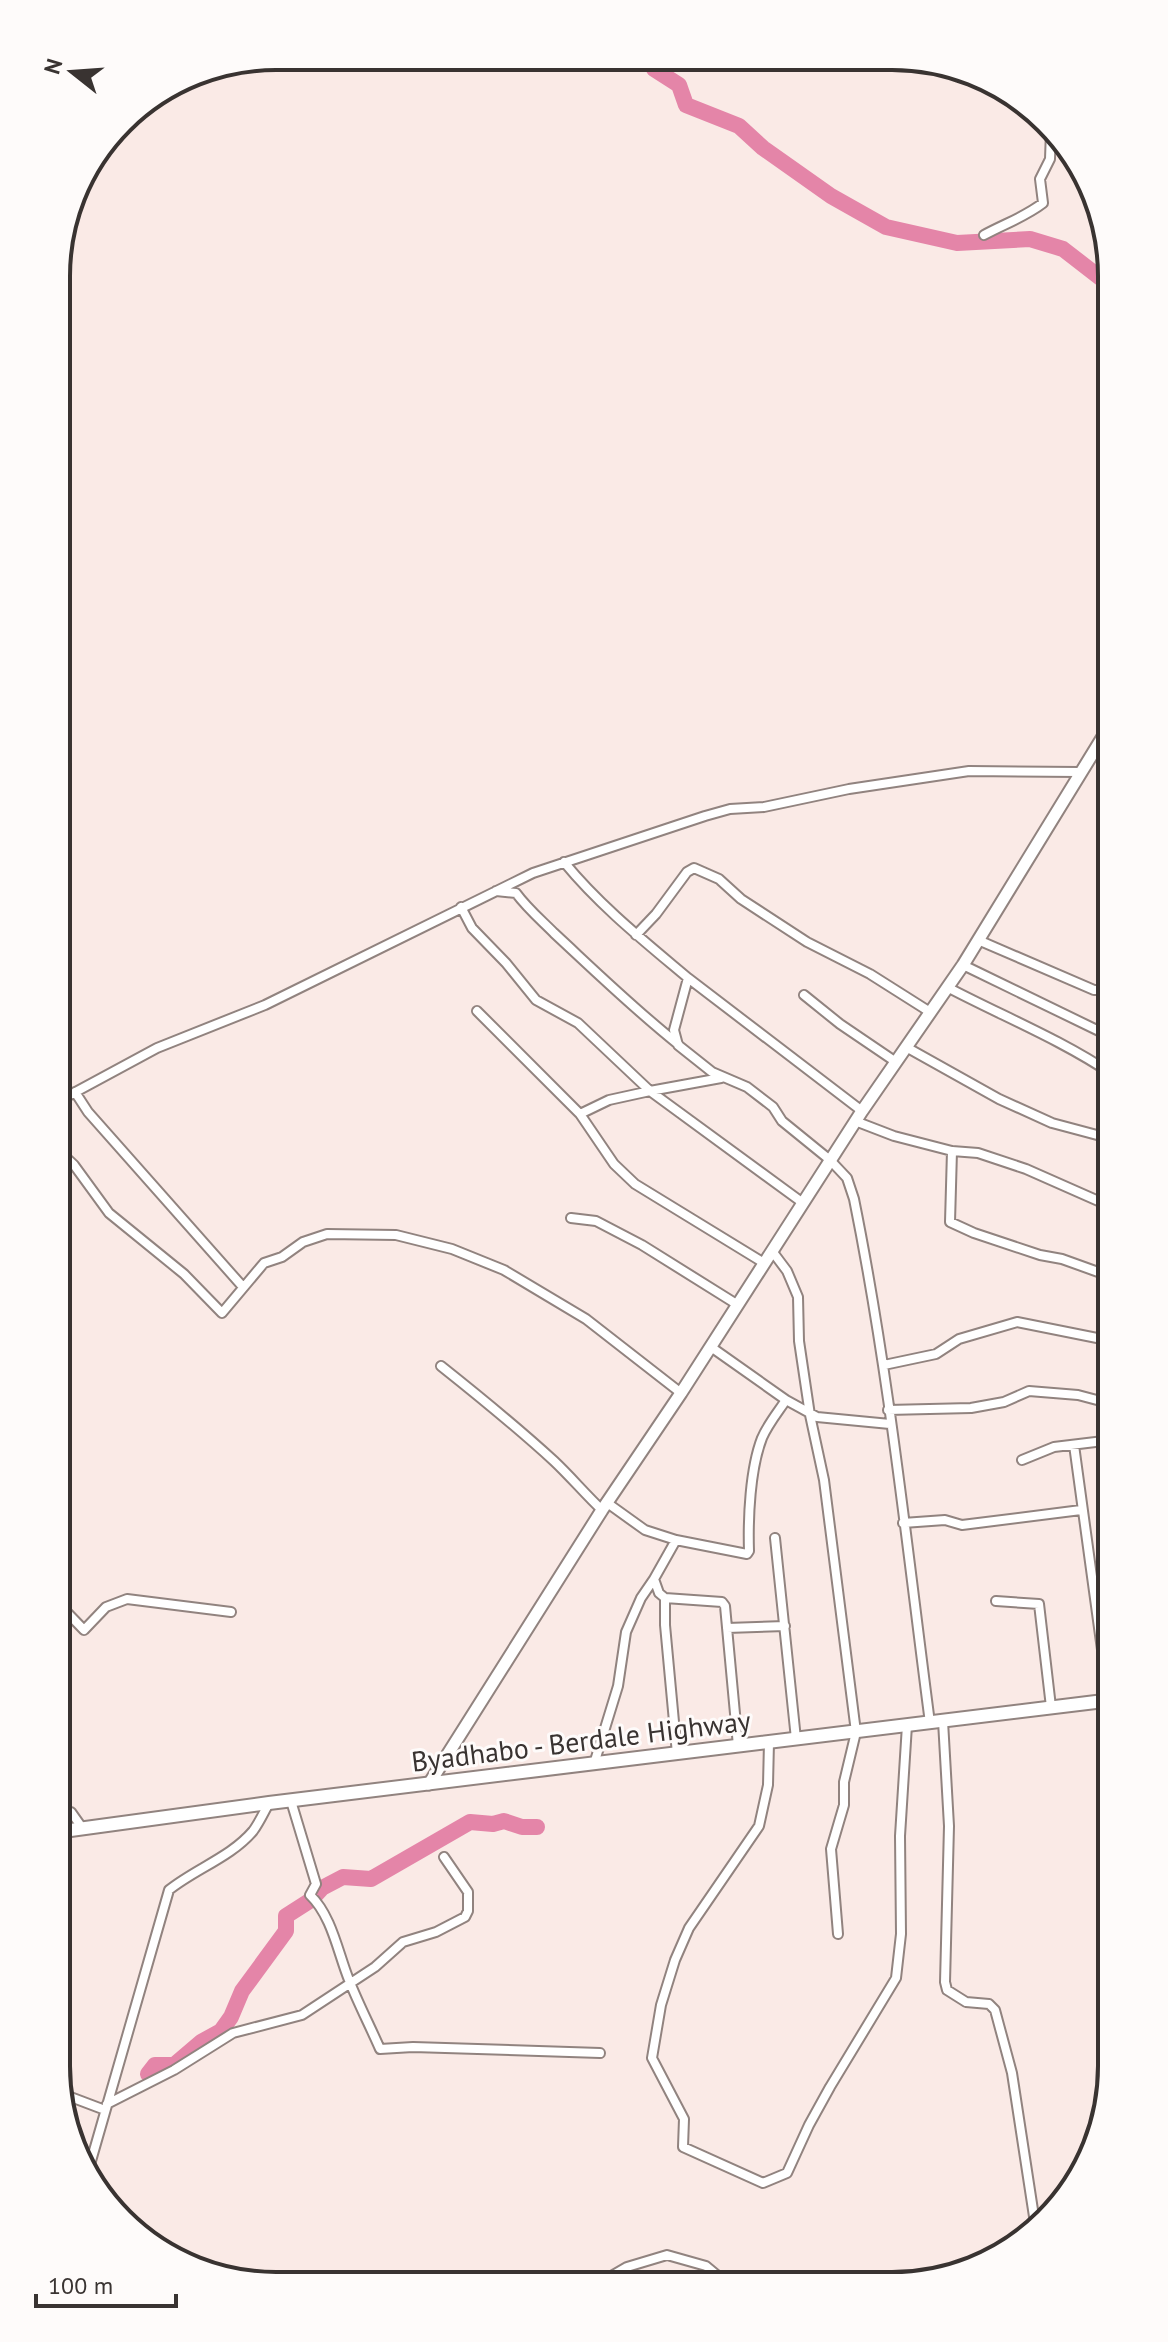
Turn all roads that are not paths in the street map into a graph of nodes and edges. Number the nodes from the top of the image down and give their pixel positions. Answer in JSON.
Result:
{"nodes":[{"id":1,"x":1051,"y":145,"type":"edge"},
{"id":2,"x":984,"y":235,"type":"dead end"},
{"id":3,"x":1098,"y":743,"type":"edge"},
{"id":4,"x":1079,"y":772,"type":"junction"},
{"id":5,"x":564,"y":862,"type":"junction"},
{"id":6,"x":496,"y":891,"type":"junction"},
{"id":7,"x":461,"y":907,"type":"junction"},
{"id":8,"x":636,"y":935,"type":"junction"},
{"id":9,"x":978,"y":940,"type":"junction"},
{"id":10,"x":963,"y":965,"type":"junction"},
{"id":11,"x":688,"y":978,"type":"junction"},
{"id":12,"x":947,"y":987,"type":"junction"},
{"id":13,"x":1098,"y":990,"type":"edge"},
{"id":14,"x":804,"y":995,"type":"dead end"},
{"id":15,"x":477,"y":1011,"type":"dead end"},
{"id":16,"x":930,"y":1012,"type":"junction"},
{"id":17,"x":1098,"y":1031,"type":"edge"},
{"id":18,"x":678,"y":1045,"type":"junction"},
{"id":19,"x":906,"y":1047,"type":"junction"},
{"id":20,"x":896,"y":1062,"type":"junction"},
{"id":21,"x":1098,"y":1064,"type":"edge"},
{"id":22,"x":723,"y":1077,"type":"junction"},
{"id":23,"x":650,"y":1091,"type":"junction"},
{"id":24,"x":75,"y":1092,"type":"junction"},
{"id":25,"x":70,"y":1095,"type":"edge"},
{"id":26,"x":580,"y":1114,"type":"junction"},
{"id":27,"x":858,"y":1116,"type":"junction"},
{"id":28,"x":1098,"y":1135,"type":"edge"},
{"id":29,"x":952,"y":1151,"type":"junction"},
{"id":30,"x":830,"y":1160,"type":"junction"},
{"id":31,"x":70,"y":1161,"type":"edge"},
{"id":32,"x":1098,"y":1201,"type":"edge"},
{"id":33,"x":803,"y":1203,"type":"junction"},
{"id":34,"x":571,"y":1218,"type":"dead end"},
{"id":35,"x":772,"y":1251,"type":"junction"},
{"id":36,"x":764,"y":1263,"type":"junction"},
{"id":37,"x":1098,"y":1272,"type":"edge"},
{"id":38,"x":243,"y":1287,"type":"junction"},
{"id":39,"x":738,"y":1305,"type":"junction"},
{"id":40,"x":1098,"y":1338,"type":"edge"},
{"id":41,"x":711,"y":1347,"type":"junction"},
{"id":42,"x":884,"y":1365,"type":"junction"},
{"id":43,"x":441,"y":1366,"type":"dead end"},
{"id":44,"x":681,"y":1393,"type":"junction"},
{"id":45,"x":786,"y":1400,"type":"junction"},
{"id":46,"x":1098,"y":1400,"type":"edge"},
{"id":47,"x":888,"y":1410,"type":"junction"},
{"id":48,"x":810,"y":1415,"type":"junction"},
{"id":49,"x":890,"y":1424,"type":"junction"},
{"id":50,"x":1098,"y":1442,"type":"edge"},
{"id":51,"x":1074,"y":1445,"type":"junction"},
{"id":52,"x":1022,"y":1460,"type":"dead end"},
{"id":53,"x":604,"y":1506,"type":"junction"},
{"id":54,"x":1081,"y":1510,"type":"junction"},
{"id":55,"x":903,"y":1523,"type":"junction"},
{"id":56,"x":775,"y":1538,"type":"dead end"},
{"id":57,"x":676,"y":1540,"type":"junction"},
{"id":58,"x":654,"y":1579,"type":"junction"},
{"id":59,"x":665,"y":1598,"type":"junction"},
{"id":60,"x":996,"y":1601,"type":"dead end"},
{"id":61,"x":231,"y":1612,"type":"dead end"},
{"id":62,"x":70,"y":1616,"type":"edge"},
{"id":63,"x":1098,"y":1621,"type":"edge"},
{"id":64,"x":785,"y":1626,"type":"junction"},
{"id":65,"x":727,"y":1628,"type":"junction"},
{"id":66,"x":1098,"y":1701,"type":"edge"},
{"id":67,"x":1051,"y":1707,"type":"junction"},
{"id":68,"x":936,"y":1722,"type":"junction"},
{"id":69,"x":907,"y":1725,"type":"junction"},
{"id":70,"x":856,"y":1732,"type":"junction"},
{"id":71,"x":796,"y":1739,"type":"junction"},
{"id":72,"x":769,"y":1742,"type":"junction"},
{"id":73,"x":738,"y":1746,"type":"junction"},
{"id":74,"x":677,"y":1754,"type":"junction"},
{"id":75,"x":594,"y":1764,"type":"junction"},
{"id":76,"x":429,"y":1784,"type":"junction"},
{"id":77,"x":291,"y":1801,"type":"junction"},
{"id":78,"x":269,"y":1803,"type":"junction"},
{"id":79,"x":70,"y":1812,"type":"edge"},
{"id":80,"x":83,"y":1829,"type":"junction"},
{"id":81,"x":70,"y":1830,"type":"edge"},
{"id":82,"x":444,"y":1857,"type":"dead end"},
{"id":83,"x":838,"y":1934,"type":"dead end"},
{"id":84,"x":350,"y":1982,"type":"junction"},
{"id":85,"x":600,"y":2053,"type":"dead end"},
{"id":86,"x":73,"y":2097,"type":"edge"},
{"id":87,"x":106,"y":2107,"type":"junction"},
{"id":88,"x":92,"y":2158,"type":"edge"},
{"id":89,"x":1033,"y":2216,"type":"edge"},
{"id":90,"x":618,"y":2272,"type":"edge"},
{"id":91,"x":713,"y":2272,"type":"edge"}],
"edges":[{"from":1,"to":2,"type":"street"},
{"from":3,"to":4,"type":"street"},
{"from":4,"to":5,"type":"street"},
{"from":4,"to":9,"type":"street"},
{"from":5,"to":6,"type":"street"},
{"from":5,"to":8,"type":"street"},
{"from":6,"to":7,"type":"street"},
{"from":6,"to":18,"type":"street"},
{"from":7,"to":23,"type":"street"},
{"from":7,"to":24,"type":"street"},
{"from":8,"to":11,"type":"street"},
{"from":8,"to":16,"type":"street"},
{"from":9,"to":10,"type":"street"},
{"from":9,"to":13,"type":"street"},
{"from":10,"to":12,"type":"street"},
{"from":10,"to":17,"type":"street"},
{"from":11,"to":18,"type":"street"},
{"from":11,"to":27,"type":"street"},
{"from":12,"to":16,"type":"street"},
{"from":12,"to":21,"type":"street"},
{"from":14,"to":20,"type":"street"},
{"from":15,"to":26,"type":"street"},
{"from":16,"to":19,"type":"street"},
{"from":18,"to":22,"type":"street"},
{"from":19,"to":20,"type":"street"},
{"from":19,"to":28,"type":"street"},
{"from":20,"to":27,"type":"street"},
{"from":22,"to":23,"type":"street"},
{"from":22,"to":30,"type":"street"},
{"from":23,"to":26,"type":"street"},
{"from":23,"to":33,"type":"street"},
{"from":24,"to":25,"type":"street"},
{"from":24,"to":38,"type":"street"},
{"from":26,"to":36,"type":"street"},
{"from":27,"to":29,"type":"street"},
{"from":27,"to":30,"type":"street"},
{"from":29,"to":32,"type":"street"},
{"from":29,"to":37,"type":"street"},
{"from":30,"to":33,"type":"street"},
{"from":30,"to":42,"type":"street"},
{"from":31,"to":38,"type":"street"},
{"from":33,"to":35,"type":"street"},
{"from":34,"to":39,"type":"street"},
{"from":35,"to":36,"type":"street"},
{"from":35,"to":48,"type":"street"},
{"from":36,"to":39,"type":"street"},
{"from":38,"to":44,"type":"street"},
{"from":39,"to":41,"type":"street"},
{"from":40,"to":42,"type":"street"},
{"from":41,"to":44,"type":"street"},
{"from":41,"to":45,"type":"street"},
{"from":42,"to":47,"type":"street"},
{"from":43,"to":53,"type":"street"},
{"from":44,"to":53,"type":"street"},
{"from":45,"to":48,"type":"street"},
{"from":45,"to":57,"type":"street"},
{"from":46,"to":47,"type":"street"},
{"from":47,"to":49,"type":"street"},
{"from":48,"to":49,"type":"street"},
{"from":48,"to":70,"type":"street"},
{"from":49,"to":55,"type":"street"},
{"from":50,"to":51,"type":"street"},
{"from":51,"to":52,"type":"street"},
{"from":51,"to":54,"type":"street"},
{"from":53,"to":57,"type":"street"},
{"from":53,"to":76,"type":"street"},
{"from":54,"to":55,"type":"street"},
{"from":54,"to":63,"type":"street"},
{"from":55,"to":68,"type":"street"},
{"from":56,"to":64,"type":"street"},
{"from":57,"to":58,"type":"street"},
{"from":58,"to":59,"type":"street"},
{"from":58,"to":75,"type":"street"},
{"from":59,"to":65,"type":"street"},
{"from":59,"to":74,"type":"street"},
{"from":60,"to":67,"type":"street"},
{"from":61,"to":62,"type":"street"},
{"from":64,"to":65,"type":"street"},
{"from":64,"to":71,"type":"street"},
{"from":65,"to":73,"type":"street"},
{"from":66,"to":67,"type":"main road","name":"Byadhabo - Berdale Highway"},
{"from":67,"to":68,"type":"main road","name":"Byadhabo - Berdale Highway"},
{"from":68,"to":69,"type":"main road","name":"Byadhabo - Berdale Highway"},
{"from":68,"to":89,"type":"street"},
{"from":69,"to":70,"type":"main road","name":"Byadhabo - Berdale Highway"},
{"from":69,"to":72,"type":"street"},
{"from":70,"to":71,"type":"main road","name":"Byadhabo - Berdale Highway"},
{"from":70,"to":83,"type":"street"},
{"from":71,"to":72,"type":"main road","name":"Byadhabo - Berdale Highway"},
{"from":72,"to":73,"type":"main road","name":"Byadhabo - Berdale Highway"},
{"from":73,"to":74,"type":"main road","name":"Byadhabo - Berdale Highway"},
{"from":74,"to":75,"type":"main road","name":"Byadhabo - Berdale Highway"},
{"from":75,"to":76,"type":"main road","name":"Byadhabo - Berdale Highway"},
{"from":76,"to":77,"type":"main road","name":"Byadhabo - Berdale Highway"},
{"from":77,"to":78,"type":"main road","name":"Byadhabo - Berdale Highway"},
{"from":77,"to":84,"type":"street"},
{"from":78,"to":80,"type":"main road","name":"Byadhabo - Berdale Highway"},
{"from":78,"to":87,"type":"street"},
{"from":79,"to":80,"type":"street"},
{"from":80,"to":81,"type":"main road","name":"Byadhabo - Berdale Highway"},
{"from":82,"to":84,"type":"street"},
{"from":84,"to":85,"type":"street"},
{"from":84,"to":87,"type":"street"},
{"from":86,"to":87,"type":"street"},
{"from":87,"to":88,"type":"street"},
{"from":90,"to":91,"type":"street"}]}
